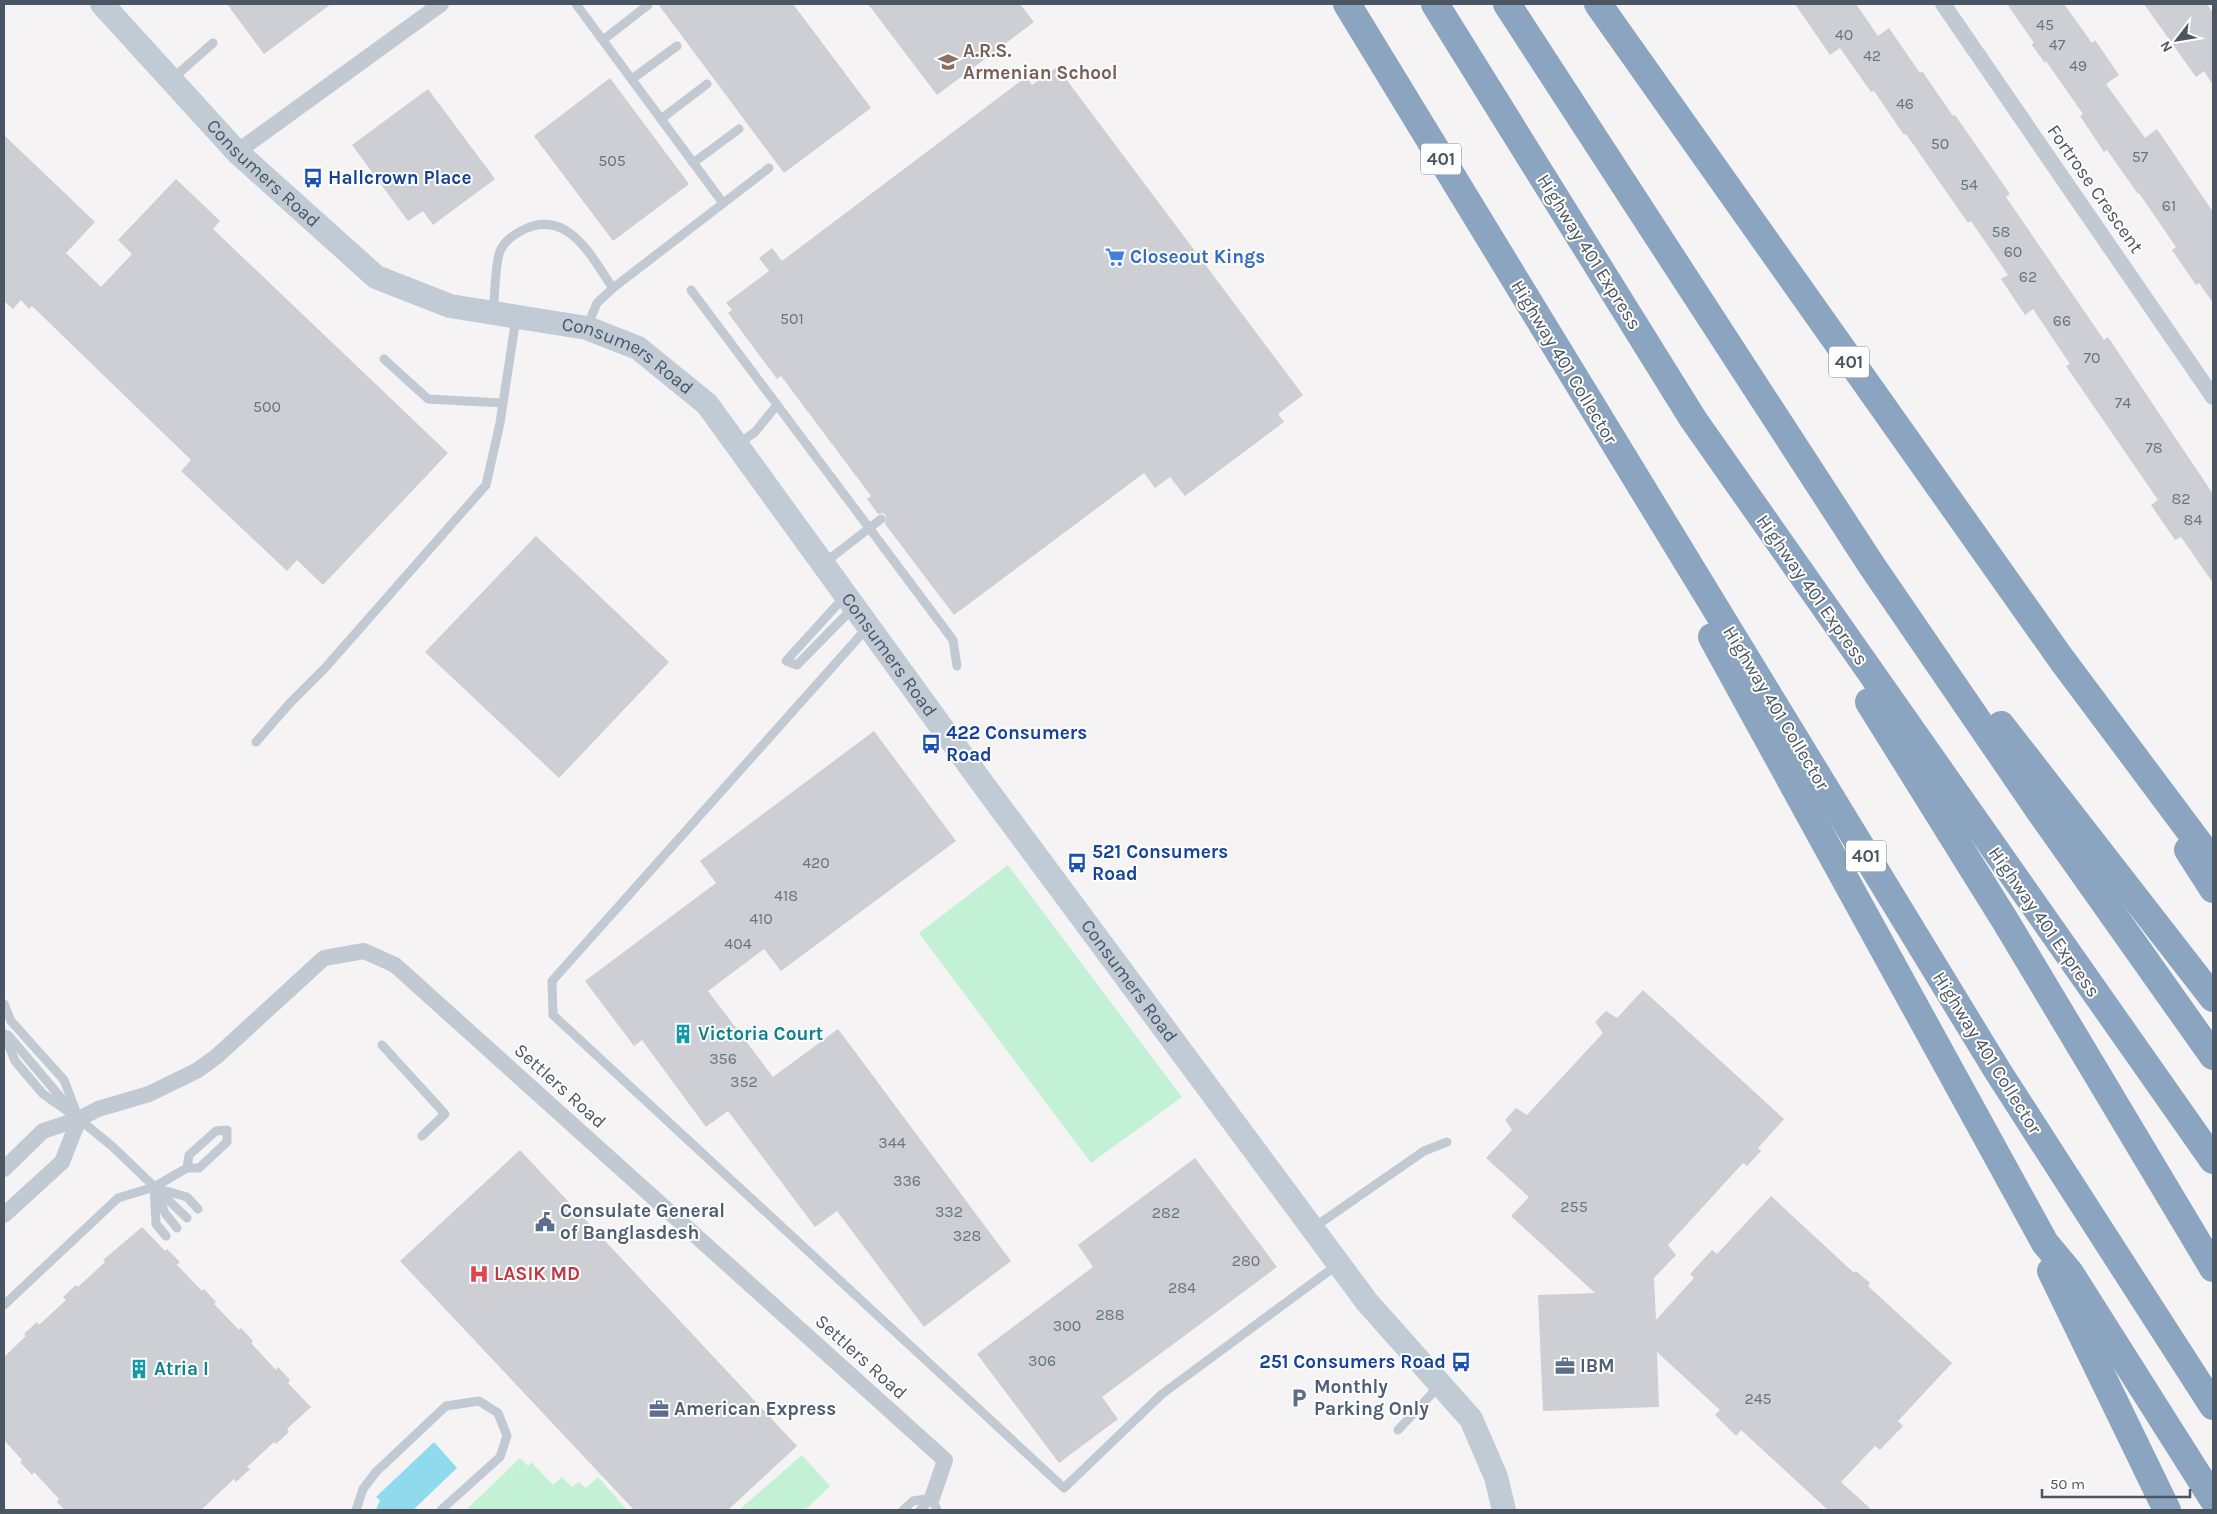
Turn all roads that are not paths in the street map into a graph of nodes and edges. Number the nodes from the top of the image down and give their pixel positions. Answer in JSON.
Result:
{"nodes":[{"id":1,"x":102,"y":4,"type":"edge"},
{"id":2,"x":441,"y":4,"type":"edge"},
{"id":3,"x":576,"y":4,"type":"edge"},
{"id":4,"x":1435,"y":4,"type":"edge"},
{"id":5,"x":1507,"y":4,"type":"edge"},
{"id":6,"x":1598,"y":4,"type":"edge"},
{"id":7,"x":1606,"y":4,"type":"edge"},
{"id":8,"x":1943,"y":4,"type":"edge"},
{"id":9,"x":648,"y":6,"type":"dead end"},
{"id":10,"x":1350,"y":8,"type":"edge"},
{"id":11,"x":603,"y":40,"type":"junction"},
{"id":12,"x":213,"y":43,"type":"dead end"},
{"id":13,"x":677,"y":46,"type":"dead end"},
{"id":14,"x":1638,"y":62,"type":"junction"},
{"id":15,"x":632,"y":79,"type":"junction"},
{"id":16,"x":171,"y":80,"type":"junction"},
{"id":17,"x":707,"y":84,"type":"dead end"},
{"id":18,"x":661,"y":119,"type":"junction"},
{"id":19,"x":739,"y":129,"type":"dead end"},
{"id":20,"x":237,"y":152,"type":"junction"},
{"id":21,"x":693,"y":163,"type":"junction"},
{"id":22,"x":769,"y":168,"type":"dead end"},
{"id":23,"x":723,"y":204,"type":"junction"},
{"id":24,"x":613,"y":288,"type":"junction"},
{"id":25,"x":692,"y":290,"type":"dead end"},
{"id":26,"x":1527,"y":301,"type":"junction"},
{"id":27,"x":493,"y":312,"type":"junction"},
{"id":28,"x":516,"y":316,"type":"junction"},
{"id":29,"x":587,"y":328,"type":"junction"},
{"id":30,"x":384,"y":358,"type":"dead end"},
{"id":31,"x":2213,"y":397,"type":"edge"},
{"id":32,"x":504,"y":403,"type":"junction"},
{"id":33,"x":777,"y":405,"type":"junction"},
{"id":34,"x":1693,"y":418,"type":"junction"},
{"id":35,"x":737,"y":445,"type":"junction"},
{"id":36,"x":881,"y":519,"type":"dead end"},
{"id":37,"x":870,"y":528,"type":"junction"},
{"id":38,"x":823,"y":564,"type":"junction"},
{"id":39,"x":1872,"y":566,"type":"junction"},
{"id":40,"x":850,"y":601,"type":"junction"},
{"id":41,"x":868,"y":627,"type":"junction"},
{"id":42,"x":2062,"y":660,"type":"junction"},
{"id":43,"x":958,"y":666,"type":"dead end"},
{"id":44,"x":256,"y":742,"type":"dead end"},
{"id":45,"x":2213,"y":862,"type":"edge"},
{"id":46,"x":2213,"y":889,"type":"edge"},
{"id":47,"x":2213,"y":998,"type":"edge"},
{"id":48,"x":4,"y":1004,"type":"edge"},
{"id":49,"x":4,"y":1029,"type":"edge"},
{"id":50,"x":4,"y":1034,"type":"edge"},
{"id":51,"x":382,"y":1045,"type":"dead end"},
{"id":52,"x":2213,"y":1056,"type":"edge"},
{"id":53,"x":79,"y":1119,"type":"junction"},
{"id":54,"x":422,"y":1136,"type":"dead end"},
{"id":55,"x":1447,"y":1142,"type":"dead end"},
{"id":56,"x":2213,"y":1160,"type":"edge"},
{"id":57,"x":187,"y":1168,"type":"junction"},
{"id":58,"x":4,"y":1169,"type":"edge"},
{"id":59,"x":154,"y":1187,"type":"junction"},
{"id":60,"x":198,"y":1209,"type":"dead end"},
{"id":61,"x":4,"y":1215,"type":"edge"},
{"id":62,"x":187,"y":1218,"type":"dead end"},
{"id":63,"x":177,"y":1228,"type":"dead end"},
{"id":64,"x":1313,"y":1228,"type":"junction"},
{"id":65,"x":166,"y":1236,"type":"dead end"},
{"id":66,"x":2045,"y":1243,"type":"junction"},
{"id":67,"x":1339,"y":1264,"type":"junction"},
{"id":68,"x":2213,"y":1268,"type":"edge"},
{"id":69,"x":4,"y":1305,"type":"edge"},
{"id":70,"x":1440,"y":1385,"type":"junction"},
{"id":71,"x":2213,"y":1406,"type":"edge"},
{"id":72,"x":1398,"y":1430,"type":"dead end"},
{"id":73,"x":2213,"y":1499,"type":"edge"},
{"id":74,"x":935,"y":1504,"type":"edge"},
{"id":75,"x":356,"y":1510,"type":"edge"},
{"id":76,"x":441,"y":1510,"type":"edge"},
{"id":77,"x":903,"y":1510,"type":"edge"},
{"id":78,"x":920,"y":1510,"type":"edge"},
{"id":79,"x":1504,"y":1510,"type":"edge"},
{"id":80,"x":2167,"y":1510,"type":"edge"}],
"edges":[{"from":1,"to":16,"type":"street","name":"Consumers Road"},
{"from":2,"to":20,"type":"street"},
{"from":3,"to":11,"type":"lane"},
{"from":4,"to":34,"type":"highway","name":"Highway 401 Express"},
{"from":5,"to":39,"type":"highway"},
{"from":6,"to":14,"type":"highway","number":"401"},
{"from":7,"to":14,"type":"highway"},
{"from":8,"to":31,"type":"street","name":"Fortrose Crescent"},
{"from":9,"to":11,"type":"lane"},
{"from":10,"to":26,"type":"highway","name":"Highway 401 Collector","number":"401"},
{"from":11,"to":15,"type":"lane"},
{"from":12,"to":16,"type":"lane"},
{"from":13,"to":15,"type":"lane"},
{"from":14,"to":42,"type":"highway","number":"401"},
{"from":15,"to":18,"type":"lane"},
{"from":16,"to":20,"type":"street","name":"Consumers Road"},
{"from":17,"to":18,"type":"lane"},
{"from":18,"to":21,"type":"lane"},
{"from":19,"to":21,"type":"lane"},
{"from":20,"to":27,"type":"street","name":"Consumers Road"},
{"from":21,"to":23,"type":"lane"},
{"from":22,"to":23,"type":"lane"},
{"from":23,"to":24,"type":"lane"},
{"from":24,"to":27,"type":"lane"},
{"from":24,"to":29,"type":"lane"},
{"from":25,"to":33,"type":"lane"},
{"from":26,"to":66,"type":"highway"},
{"from":26,"to":71,"type":"highway","name":"Highway 401 Collector","number":"401"},
{"from":27,"to":28,"type":"street","name":"Consumers Road"},
{"from":28,"to":29,"type":"street","name":"Consumers Road"},
{"from":28,"to":32,"type":"lane"},
{"from":29,"to":35,"type":"street","name":"Consumers Road"},
{"from":30,"to":32,"type":"lane"},
{"from":32,"to":44,"type":"lane"},
{"from":33,"to":35,"type":"lane"},
{"from":33,"to":37,"type":"lane"},
{"from":34,"to":56,"type":"highway","name":"Highway 401 Express"},
{"from":34,"to":68,"type":"highway"},
{"from":35,"to":38,"type":"street","name":"Consumers Road"},
{"from":36,"to":37,"type":"lane"},
{"from":37,"to":38,"type":"lane"},
{"from":37,"to":43,"type":"lane"},
{"from":38,"to":40,"type":"street","name":"Consumers Road"},
{"from":39,"to":47,"type":"highway"},
{"from":39,"to":52,"type":"highway"},
{"from":40,"to":40,"type":"lane"},
{"from":40,"to":41,"type":"street","name":"Consumers Road"},
{"from":41,"to":64,"type":"street","name":"Consumers Road"},
{"from":41,"to":67,"type":"lane"},
{"from":42,"to":45,"type":"highway","number":"401"},
{"from":42,"to":46,"type":"highway"},
{"from":48,"to":53,"type":"lane"},
{"from":49,"to":53,"type":"lane"},
{"from":50,"to":53,"type":"lane"},
{"from":51,"to":54,"type":"lane"},
{"from":53,"to":58,"type":"street","name":"Settlers Road"},
{"from":53,"to":59,"type":"lane"},
{"from":53,"to":61,"type":"street"},
{"from":53,"to":74,"type":"street","name":"Settlers Road"},
{"from":55,"to":64,"type":"lane"},
{"from":57,"to":57,"type":"lane"},
{"from":57,"to":59,"type":"lane"},
{"from":59,"to":60,"type":"lane"},
{"from":59,"to":62,"type":"lane"},
{"from":59,"to":63,"type":"lane"},
{"from":59,"to":65,"type":"lane"},
{"from":59,"to":69,"type":"lane"},
{"from":64,"to":67,"type":"street","name":"Consumers Road"},
{"from":66,"to":73,"type":"highway"},
{"from":66,"to":80,"type":"highway"},
{"from":67,"to":70,"type":"street","name":"Consumers Road"},
{"from":70,"to":72,"type":"lane"},
{"from":70,"to":79,"type":"street","name":"Consumers Road"},
{"from":74,"to":77,"type":"lane"},
{"from":74,"to":78,"type":"lane"},
{"from":75,"to":76,"type":"lane"}]}
